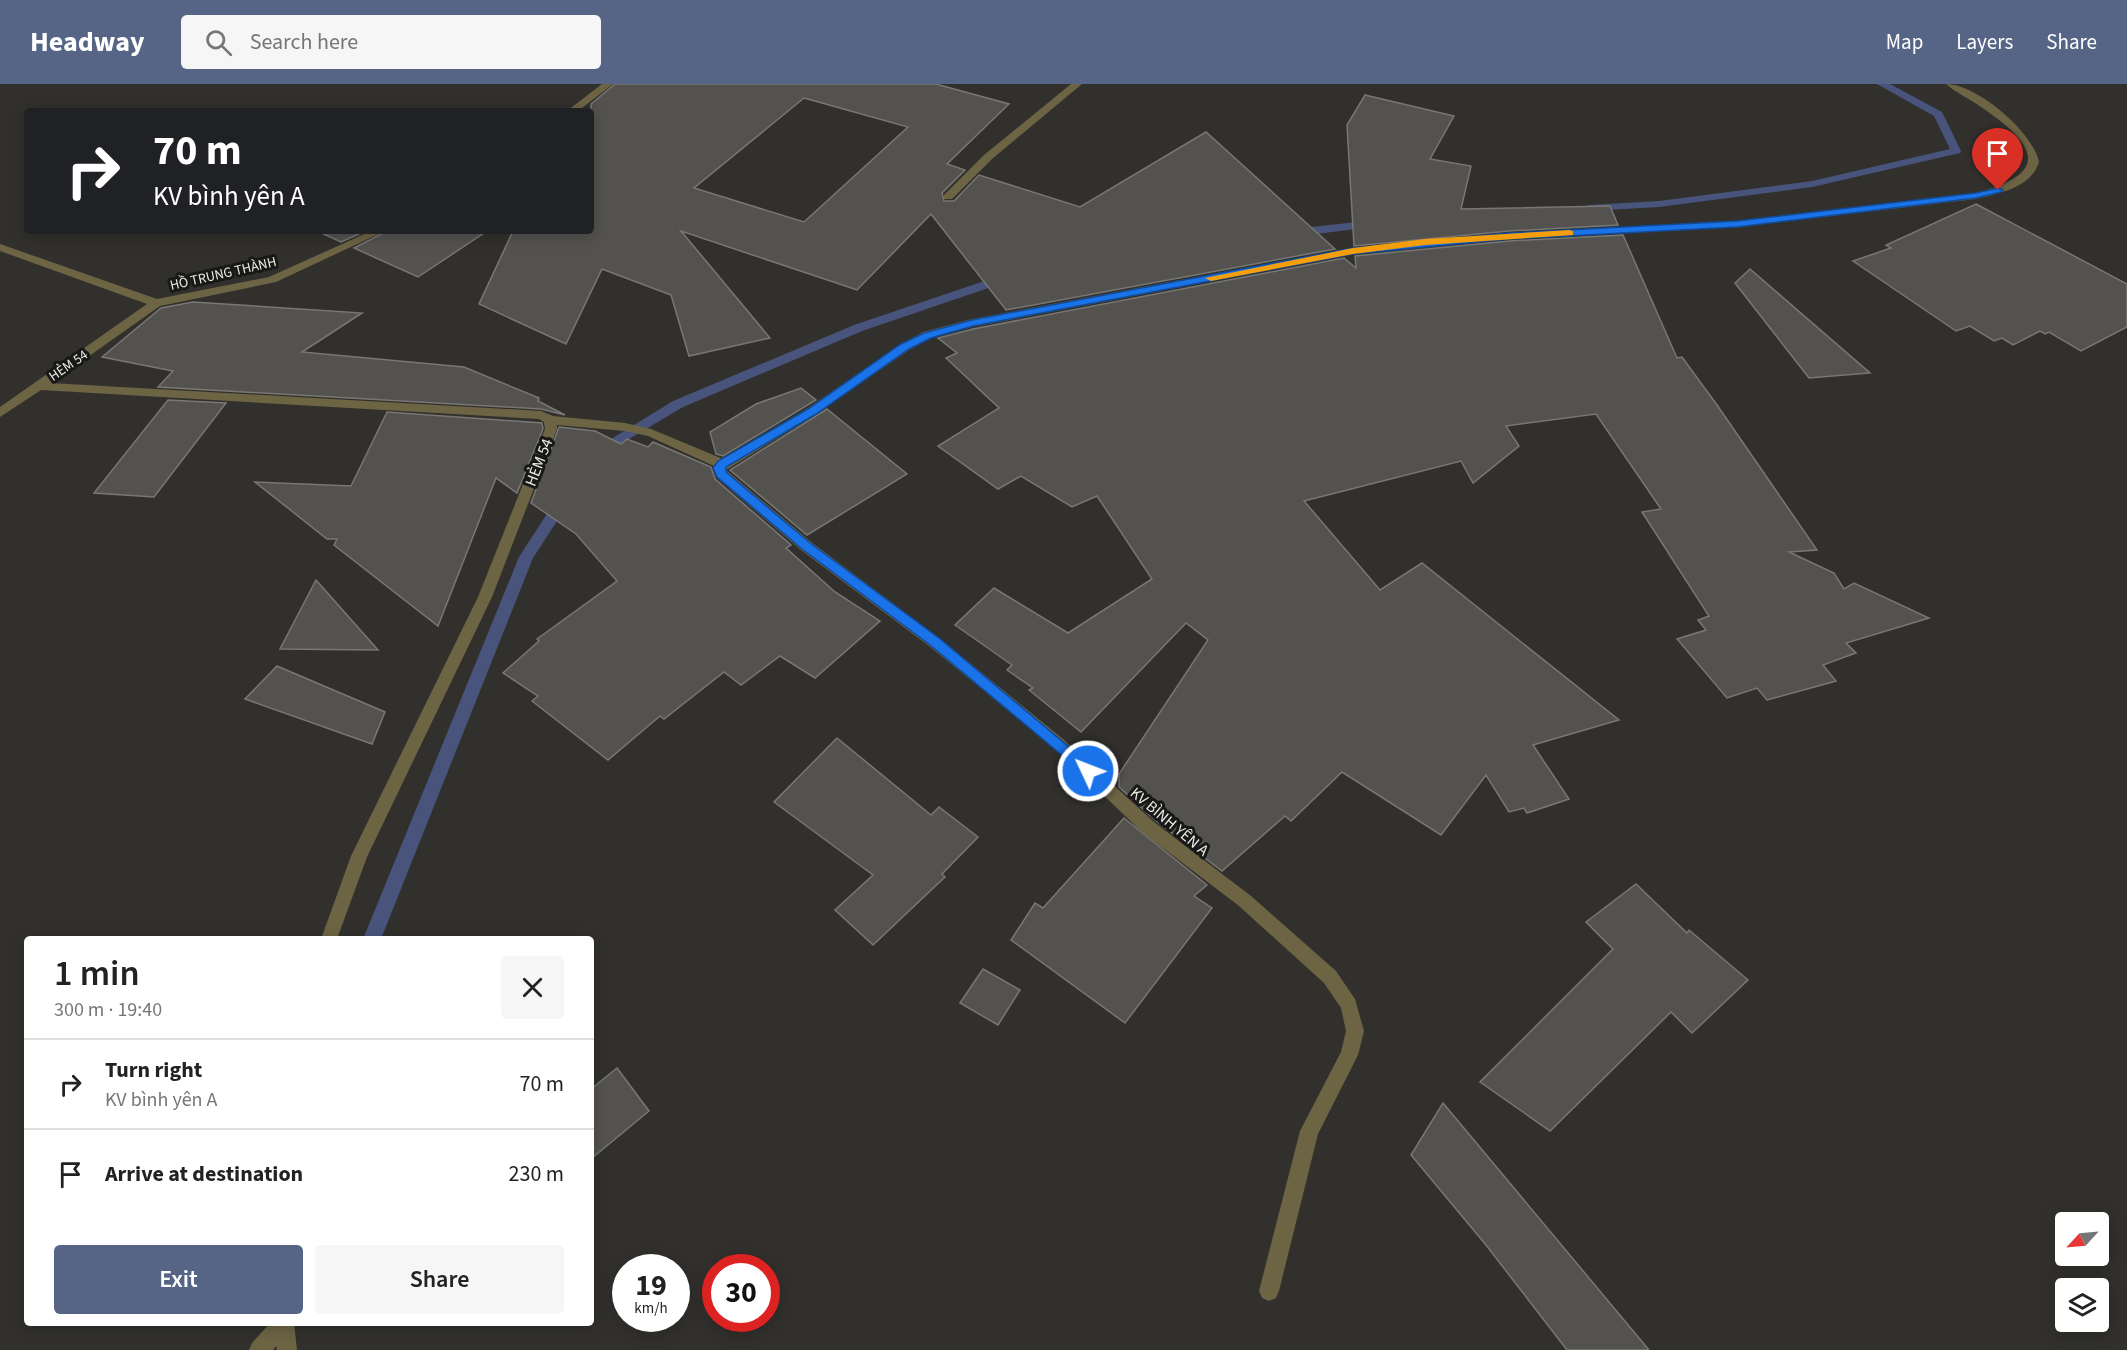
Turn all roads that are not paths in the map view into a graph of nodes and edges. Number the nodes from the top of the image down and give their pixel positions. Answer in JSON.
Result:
{"nodes":[{"id":1,"x":608,"y":84,"type":"edge"},
{"id":2,"x":1077,"y":84,"type":"edge"},
{"id":3,"x":1951,"y":84,"type":"edge"},
{"id":4,"x":576,"y":108,"type":"edge"},
{"id":5,"x":948,"y":197,"type":"dead end"},
{"id":6,"x":373,"y":234,"type":"edge"},
{"id":7,"x":0,"y":247,"type":"edge"},
{"id":8,"x":156,"y":303,"type":"junction"},
{"id":9,"x":38,"y":386,"type":"junction"},
{"id":10,"x":0,"y":413,"type":"edge"},
{"id":11,"x":550,"y":420,"type":"junction"},
{"id":12,"x":722,"y":464,"type":"junction"},
{"id":13,"x":330,"y":936,"type":"edge"},
{"id":14,"x":1269,"y":1291,"type":"dead end"},
{"id":15,"x":281,"y":1326,"type":"edge"},
{"id":16,"x":284,"y":1326,"type":"edge"},
{"id":17,"x":259,"y":1350,"type":"edge"},
{"id":18,"x":287,"y":1350,"type":"edge"}],
"edges":[{"from":1,"to":4,"type":"street"},
{"from":2,"to":5,"type":"street"},
{"from":3,"to":12,"type":"street"},
{"from":6,"to":8,"type":"street","name":"HỒ TRUNG THÀNH"},
{"from":7,"to":8,"type":"street","name":"HỒ TRUNG THÀNH"},
{"from":8,"to":9,"type":"street","name":"HẺM 54"},
{"from":9,"to":10,"type":"street","name":"HẺM 54"},
{"from":9,"to":11,"type":"street","name":"HẺM 54"},
{"from":11,"to":12,"type":"street"},
{"from":11,"to":13,"type":"street","name":"HẺM 54"},
{"from":12,"to":14,"type":"street","name":"KV BÌNH YÊN A"},
{"from":15,"to":17,"type":"street"},
{"from":16,"to":18,"type":"street"}]}
